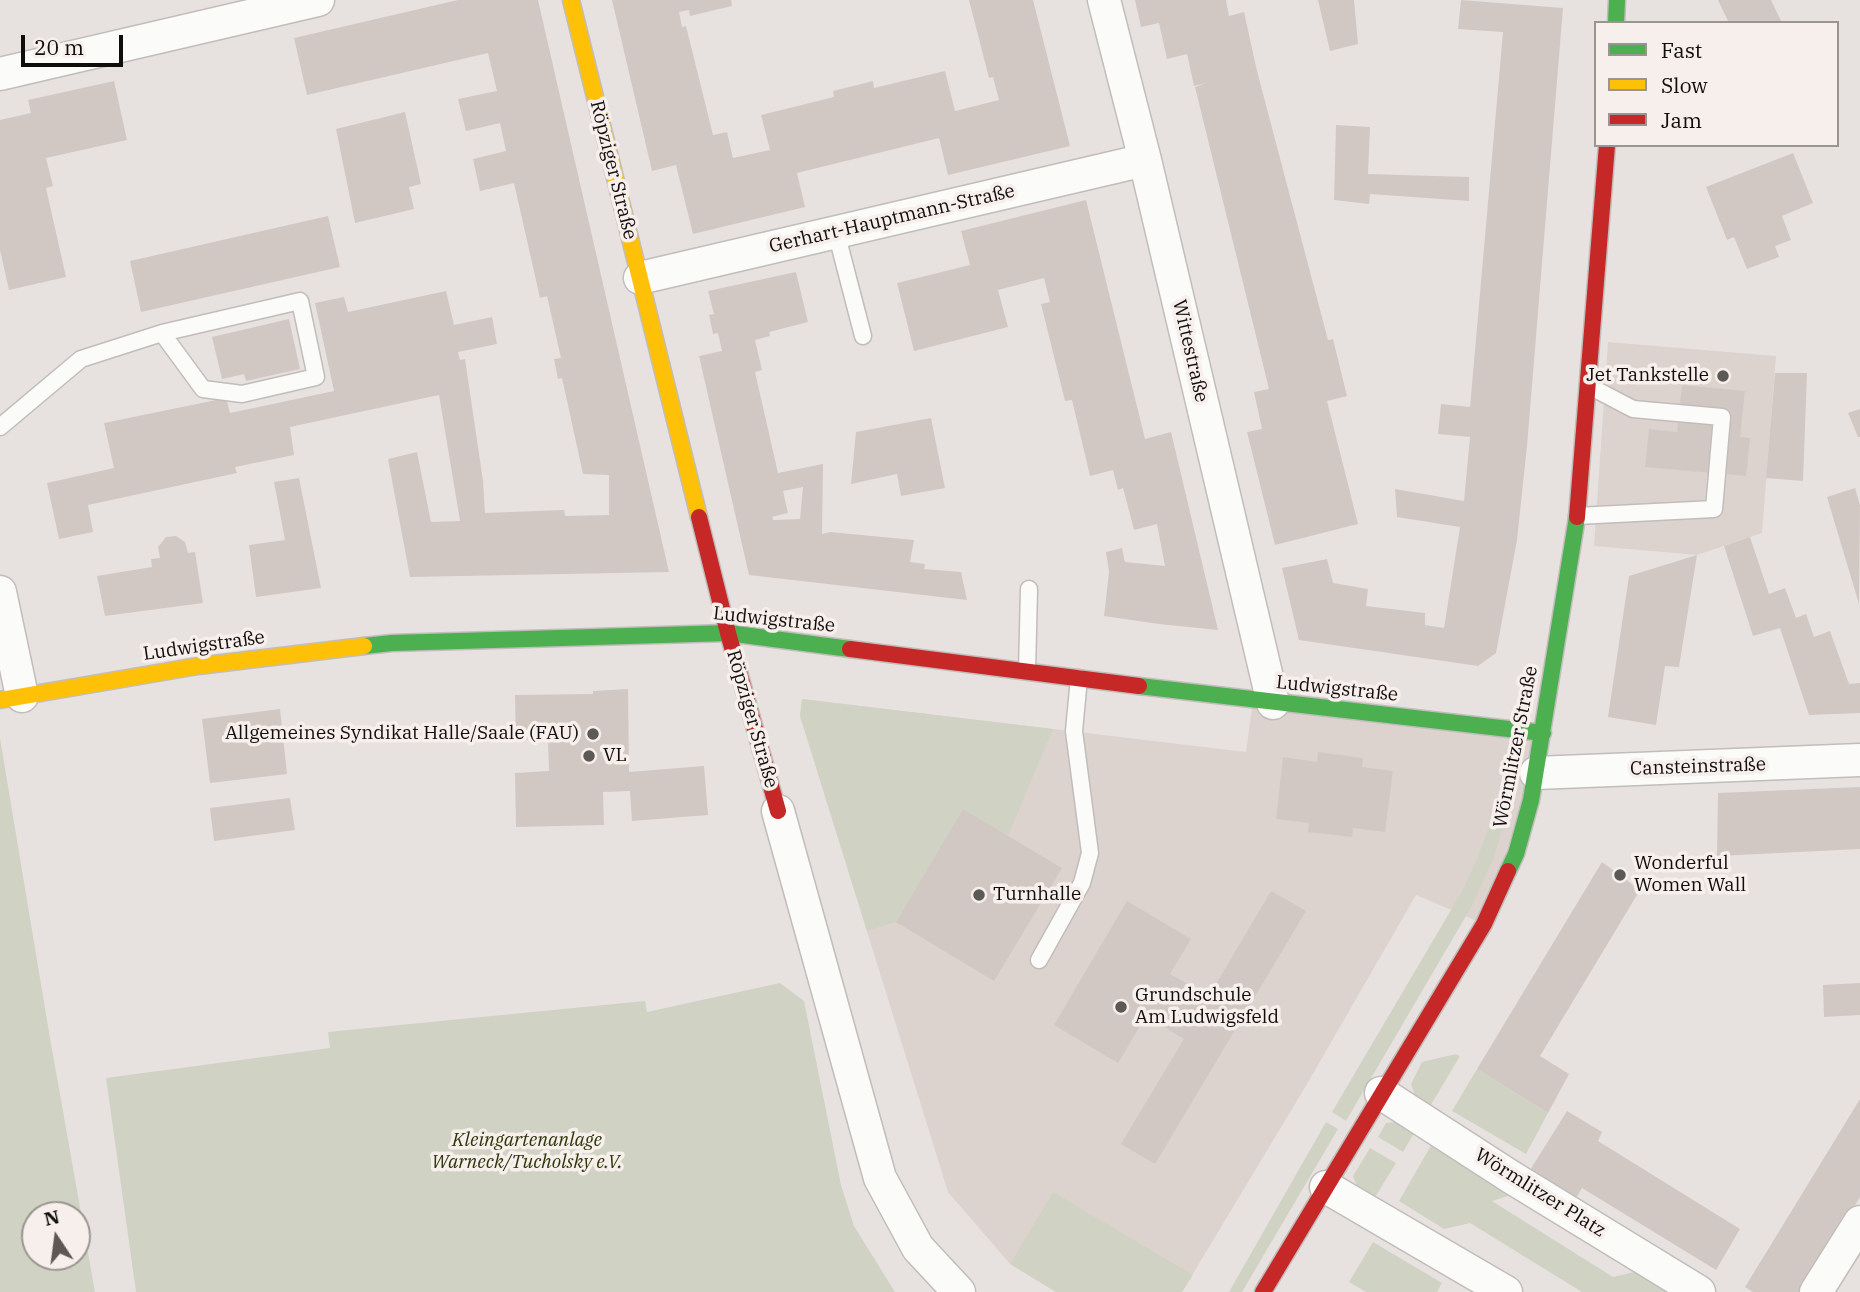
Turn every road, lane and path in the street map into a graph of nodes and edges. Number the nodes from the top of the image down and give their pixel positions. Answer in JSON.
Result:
{"nodes":[{"id":1,"x":318,"y":0,"type":"edge"},
{"id":2,"x":570,"y":0,"type":"edge"},
{"id":3,"x":1104,"y":0,"type":"edge"},
{"id":4,"x":1617,"y":0,"type":"edge"},
{"id":5,"x":1616,"y":21,"type":"edge"},
{"id":6,"x":0,"y":74,"type":"edge"},
{"id":7,"x":1607,"y":147,"type":"edge"},
{"id":8,"x":1144,"y":160,"type":"junction"},
{"id":9,"x":836,"y":232,"type":"junction"},
{"id":10,"x":640,"y":278,"type":"junction"},
{"id":11,"x":162,"y":334,"type":"junction"},
{"id":12,"x":863,"y":336,"type":"dead end"},
{"id":13,"x":1589,"y":386,"type":"junction"},
{"id":14,"x":0,"y":426,"type":"edge"},
{"id":15,"x":1577,"y":516,"type":"junction"},
{"id":16,"x":1029,"y":589,"type":"dead end"},
{"id":17,"x":0,"y":593,"type":"edge"},
{"id":18,"x":727,"y":633,"type":"junction"},
{"id":19,"x":1027,"y":671,"type":"junction"},
{"id":20,"x":1079,"y":678,"type":"junction"},
{"id":21,"x":11,"y":698,"type":"edge"},
{"id":22,"x":1273,"y":703,"type":"junction"},
{"id":23,"x":1543,"y":733,"type":"junction"},
{"id":24,"x":1860,"y":760,"type":"edge"},
{"id":25,"x":1536,"y":773,"type":"junction"},
{"id":26,"x":778,"y":811,"type":"joint"},
{"id":27,"x":1039,"y":960,"type":"dead end"},
{"id":28,"x":1381,"y":1093,"type":"junction"},
{"id":29,"x":1326,"y":1187,"type":"junction"},
{"id":30,"x":1860,"y":1222,"type":"edge"},
{"id":31,"x":959,"y":1292,"type":"edge"},
{"id":32,"x":1263,"y":1292,"type":"edge"},
{"id":33,"x":1506,"y":1292,"type":"edge"},
{"id":34,"x":1699,"y":1292,"type":"edge"},
{"id":35,"x":1816,"y":1292,"type":"edge"}],
"edges":[{"from":1,"to":6,"type":"street"},
{"from":2,"to":10,"type":"street","name":"Röpziger Straße"},
{"from":3,"to":8,"type":"street","name":"Wittestraße"},
{"from":4,"to":5,"type":"street"},
{"from":7,"to":13,"type":"street","name":"Wörmlitzer Straße"},
{"from":8,"to":9,"type":"street","name":"Gerhart-Hauptmann-Straße"},
{"from":8,"to":22,"type":"street","name":"Wittestraße"},
{"from":9,"to":10,"type":"street","name":"Gerhart-Hauptmann-Straße"},
{"from":9,"to":12,"type":"lane"},
{"from":10,"to":18,"type":"street","name":"Röpziger Straße"},
{"from":11,"to":11,"type":"lane"},
{"from":11,"to":14,"type":"lane"},
{"from":13,"to":15,"type":"street","name":"Wörmlitzer Straße"},
{"from":13,"to":15,"type":"lane"},
{"from":15,"to":23,"type":"street","name":"Wörmlitzer Straße"},
{"from":16,"to":19,"type":"lane"},
{"from":17,"to":21,"type":"street"},
{"from":18,"to":19,"type":"street","name":"Ludwigstraße"},
{"from":18,"to":21,"type":"street","name":"Ludwigstraße"},
{"from":18,"to":26,"type":"street","name":"Röpziger Straße"},
{"from":19,"to":20,"type":"street","name":"Ludwigstraße"},
{"from":20,"to":22,"type":"street","name":"Ludwigstraße"},
{"from":20,"to":27,"type":"lane"},
{"from":22,"to":23,"type":"street","name":"Ludwigstraße"},
{"from":23,"to":25,"type":"street","name":"Wörmlitzer Straße"},
{"from":24,"to":25,"type":"street","name":"Cansteinstraße"},
{"from":25,"to":28,"type":"street","name":"Wörmlitzer Straße"},
{"from":26,"to":31,"type":"street","name":"Röpziger Straße"},
{"from":28,"to":29,"type":"street","name":"Wörmlitzer Straße"},
{"from":28,"to":34,"type":"street","name":"Wörmlitzer Platz"},
{"from":29,"to":32,"type":"street","name":"Wörmlitzer Straße"},
{"from":29,"to":33,"type":"street"},
{"from":30,"to":35,"type":"street"}]}
